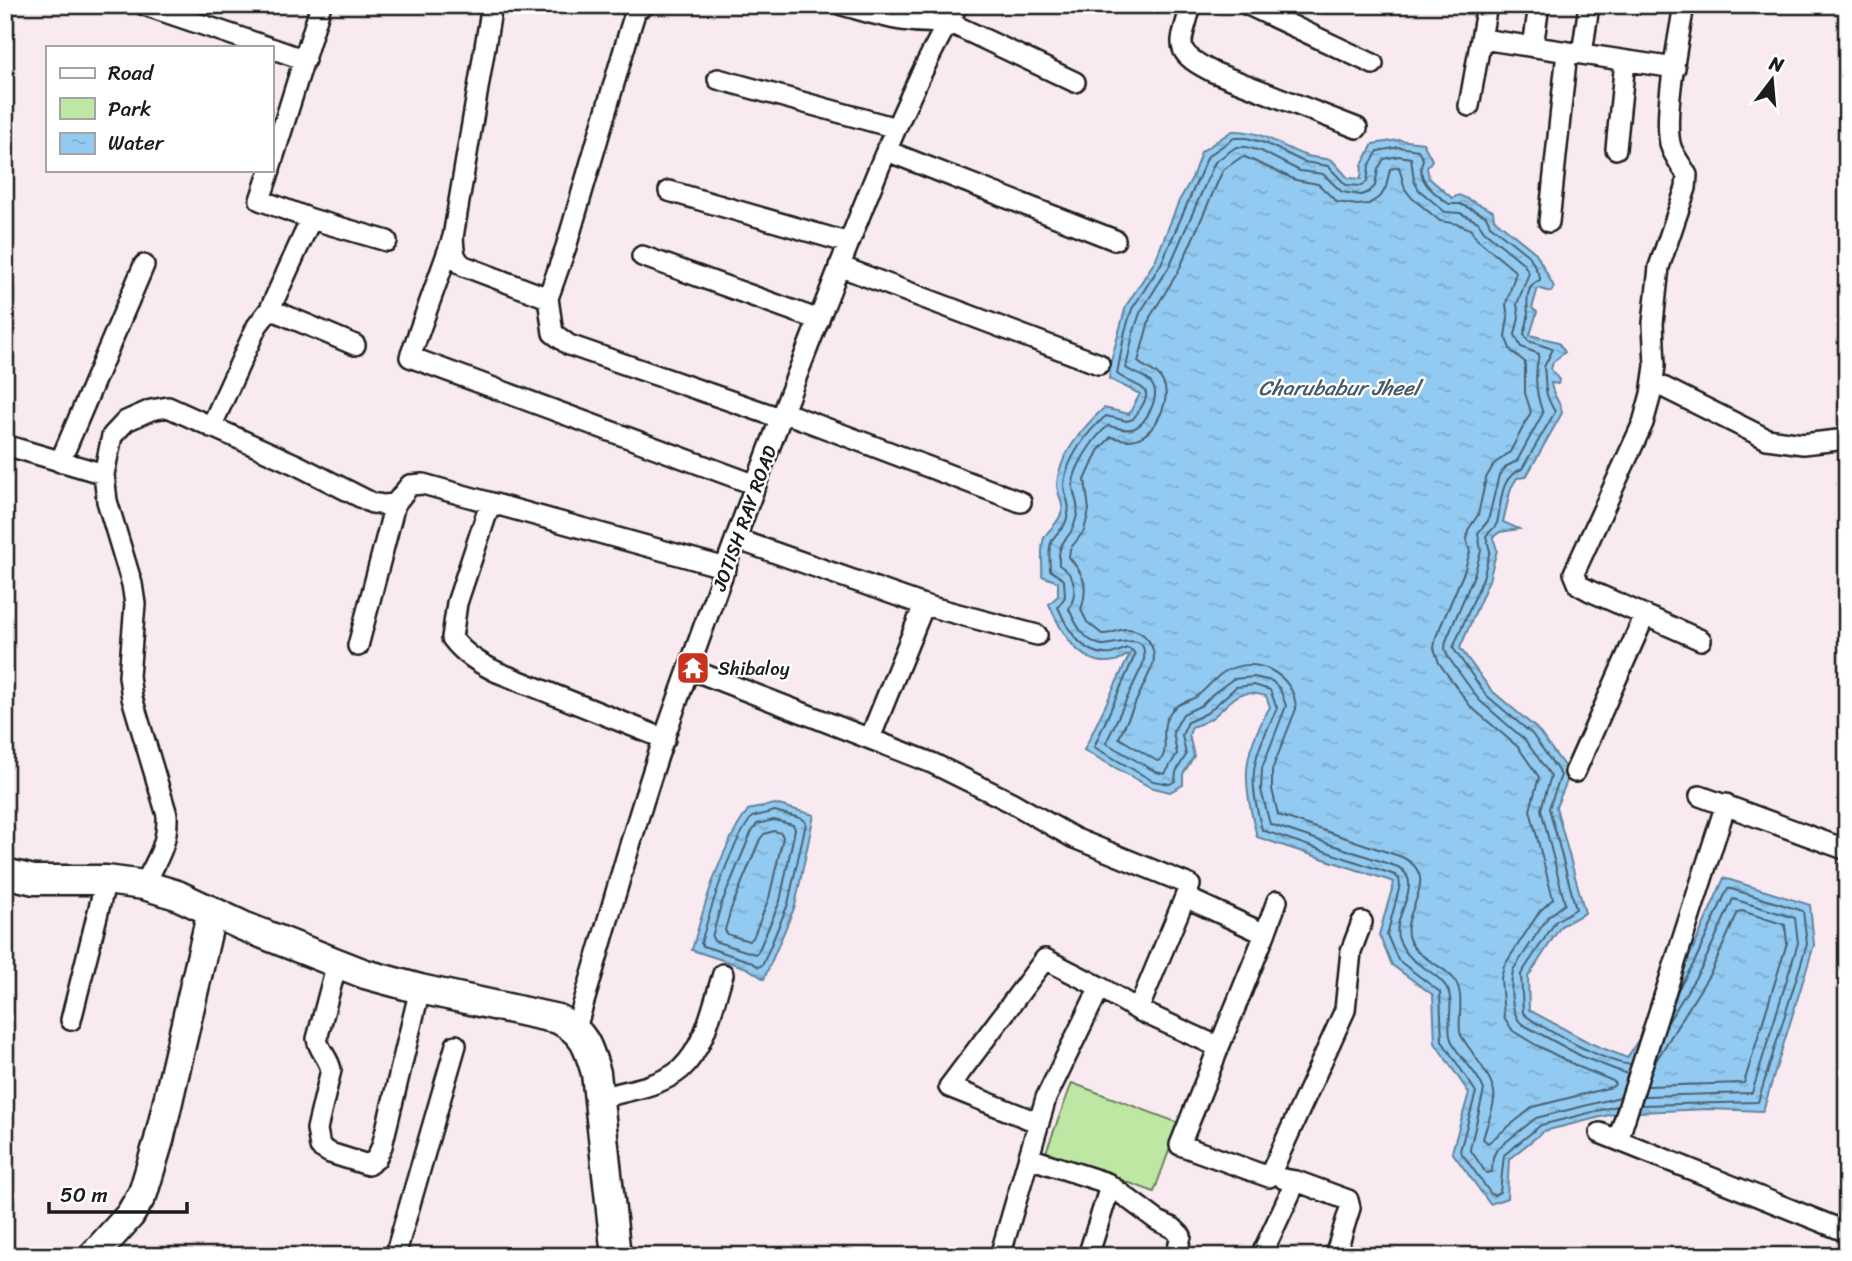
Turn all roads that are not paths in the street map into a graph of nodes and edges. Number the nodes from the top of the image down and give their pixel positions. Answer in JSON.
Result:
{"nodes":[{"id":1,"x":144,"y":5,"type":"edge"},
{"id":2,"x":321,"y":5,"type":"edge"},
{"id":3,"x":492,"y":5,"type":"edge"},
{"id":4,"x":842,"y":5,"type":"edge"},
{"id":5,"x":1191,"y":5,"type":"edge"},
{"id":6,"x":1248,"y":5,"type":"edge"},
{"id":7,"x":1487,"y":5,"type":"edge"},
{"id":8,"x":1539,"y":5,"type":"edge"},
{"id":9,"x":1589,"y":5,"type":"edge"},
{"id":10,"x":1684,"y":5,"type":"edge"},
{"id":11,"x":634,"y":7,"type":"edge"},
{"id":12,"x":863,"y":8,"type":"edge"},
{"id":13,"x":953,"y":14,"type":"edge"},
{"id":14,"x":1482,"y":39,"type":"junction"},
{"id":15,"x":264,"y":46,"type":"edge"},
{"id":16,"x":1533,"y":47,"type":"junction"},
{"id":17,"x":273,"y":49,"type":"edge"},
{"id":18,"x":1574,"y":53,"type":"junction"},
{"id":19,"x":306,"y":60,"type":"junction"},
{"id":20,"x":1625,"y":61,"type":"junction"},
{"id":21,"x":1373,"y":64,"type":"dead end"},
{"id":22,"x":1675,"y":68,"type":"junction"},
{"id":23,"x":718,"y":79,"type":"dead end"},
{"id":24,"x":1075,"y":82,"type":"dead end"},
{"id":25,"x":1469,"y":106,"type":"dead end"},
{"id":26,"x":896,"y":128,"type":"junction"},
{"id":27,"x":1357,"y":128,"type":"dead end"},
{"id":28,"x":1616,"y":149,"type":"dead end"},
{"id":29,"x":887,"y":151,"type":"junction"},
{"id":30,"x":273,"y":159,"type":"edge"},
{"id":31,"x":269,"y":172,"type":"edge"},
{"id":32,"x":669,"y":191,"type":"dead end"},
{"id":33,"x":311,"y":219,"type":"junction"},
{"id":34,"x":1549,"y":222,"type":"dead end"},
{"id":35,"x":453,"y":237,"type":"junction"},
{"id":36,"x":1115,"y":240,"type":"dead end"},
{"id":37,"x":387,"y":241,"type":"dead end"},
{"id":38,"x":849,"y":243,"type":"junction"},
{"id":39,"x":642,"y":257,"type":"dead end"},
{"id":40,"x":144,"y":265,"type":"dead end"},
{"id":41,"x":839,"y":266,"type":"junction"},
{"id":42,"x":548,"y":298,"type":"junction"},
{"id":43,"x":270,"y":309,"type":"junction"},
{"id":44,"x":819,"y":320,"type":"junction"},
{"id":45,"x":355,"y":345,"type":"dead end"},
{"id":46,"x":1099,"y":364,"type":"dead end"},
{"id":47,"x":1653,"y":382,"type":"junction"},
{"id":48,"x":781,"y":415,"type":"junction"},
{"id":49,"x":211,"y":427,"type":"junction"},
{"id":50,"x":1847,"y":439,"type":"edge"},
{"id":51,"x":5,"y":445,"type":"edge"},
{"id":52,"x":60,"y":462,"type":"junction"},
{"id":53,"x":104,"y":474,"type":"junction"},
{"id":54,"x":756,"y":485,"type":"junction"},
{"id":55,"x":1021,"y":502,"type":"dead end"},
{"id":56,"x":395,"y":504,"type":"junction"},
{"id":57,"x":490,"y":504,"type":"junction"},
{"id":58,"x":736,"y":539,"type":"junction"},
{"id":59,"x":726,"y":568,"type":"junction"},
{"id":60,"x":924,"y":605,"type":"junction"},
{"id":61,"x":1645,"y":615,"type":"junction"},
{"id":62,"x":1037,"y":635,"type":"dead end"},
{"id":63,"x":1701,"y":640,"type":"dead end"},
{"id":64,"x":358,"y":646,"type":"dead end"},
{"id":65,"x":690,"y":669,"type":"junction"},
{"id":66,"x":870,"y":738,"type":"junction"},
{"id":67,"x":664,"y":739,"type":"junction"},
{"id":68,"x":1575,"y":772,"type":"dead end"},
{"id":69,"x":1700,"y":796,"type":"dead end"},
{"id":70,"x":1726,"y":804,"type":"junction"},
{"id":71,"x":1847,"y":850,"type":"edge"},
{"id":72,"x":5,"y":873,"type":"edge"},
{"id":73,"x":106,"y":880,"type":"junction"},
{"id":74,"x":144,"y":885,"type":"junction"},
{"id":75,"x":1185,"y":897,"type":"junction"},
{"id":76,"x":1277,"y":901,"type":"dead end"},
{"id":77,"x":212,"y":911,"type":"junction"},
{"id":78,"x":1362,"y":922,"type":"dead end"},
{"id":79,"x":1265,"y":934,"type":"junction"},
{"id":80,"x":337,"y":963,"type":"junction"},
{"id":81,"x":723,"y":974,"type":"dead end"},
{"id":82,"x":1100,"y":987,"type":"junction"},
{"id":83,"x":420,"y":989,"type":"junction"},
{"id":84,"x":1138,"y":1010,"type":"junction"},
{"id":85,"x":71,"y":1020,"type":"dead end"},
{"id":86,"x":576,"y":1028,"type":"junction"},
{"id":87,"x":456,"y":1045,"type":"dead end"},
{"id":88,"x":1219,"y":1047,"type":"junction"},
{"id":89,"x":598,"y":1098,"type":"junction"},
{"id":90,"x":1039,"y":1123,"type":"junction"},
{"id":91,"x":1029,"y":1158,"type":"junction"},
{"id":92,"x":1269,"y":1177,"type":"junction"},
{"id":93,"x":1296,"y":1181,"type":"junction"},
{"id":94,"x":1107,"y":1184,"type":"junction"},
{"id":95,"x":1847,"y":1232,"type":"edge"},
{"id":96,"x":93,"y":1256,"type":"edge"},
{"id":97,"x":395,"y":1256,"type":"edge"},
{"id":98,"x":616,"y":1256,"type":"edge"},
{"id":99,"x":1000,"y":1256,"type":"edge"},
{"id":100,"x":1088,"y":1256,"type":"edge"},
{"id":101,"x":1176,"y":1256,"type":"edge"},
{"id":102,"x":1261,"y":1256,"type":"edge"},
{"id":103,"x":1335,"y":1256,"type":"edge"}],
"edges":[{"from":1,"to":15,"type":"street"},
{"from":2,"to":19,"type":"street"},
{"from":3,"to":35,"type":"street"},
{"from":4,"to":12,"type":"street"},
{"from":5,"to":27,"type":"street"},
{"from":6,"to":21,"type":"street"},
{"from":7,"to":14,"type":"street"},
{"from":8,"to":16,"type":"street"},
{"from":9,"to":18,"type":"street"},
{"from":10,"to":22,"type":"street"},
{"from":11,"to":42,"type":"street"},
{"from":12,"to":13,"type":"street"},
{"from":13,"to":24,"type":"street"},
{"from":13,"to":26,"type":"street","name":"JOTISH RAY ROAD"},
{"from":14,"to":16,"type":"street"},
{"from":14,"to":25,"type":"street"},
{"from":16,"to":18,"type":"street"},
{"from":17,"to":19,"type":"street"},
{"from":18,"to":20,"type":"street"},
{"from":18,"to":34,"type":"street"},
{"from":19,"to":30,"type":"street"},
{"from":20,"to":22,"type":"street"},
{"from":20,"to":28,"type":"street"},
{"from":22,"to":47,"type":"street"},
{"from":23,"to":26,"type":"street"},
{"from":26,"to":29,"type":"street","name":"JOTISH RAY ROAD"},
{"from":29,"to":36,"type":"street"},
{"from":29,"to":38,"type":"street","name":"JOTISH RAY ROAD"},
{"from":31,"to":33,"type":"street"},
{"from":32,"to":38,"type":"street"},
{"from":33,"to":37,"type":"street"},
{"from":33,"to":43,"type":"street"},
{"from":35,"to":42,"type":"street"},
{"from":35,"to":54,"type":"street"},
{"from":38,"to":41,"type":"street","name":"JOTISH RAY ROAD"},
{"from":39,"to":44,"type":"street"},
{"from":40,"to":52,"type":"street"},
{"from":41,"to":44,"type":"street","name":"JOTISH RAY ROAD"},
{"from":41,"to":46,"type":"street"},
{"from":42,"to":48,"type":"street"},
{"from":43,"to":45,"type":"street"},
{"from":43,"to":49,"type":"street"},
{"from":44,"to":48,"type":"street","name":"JOTISH RAY ROAD"},
{"from":47,"to":50,"type":"street"},
{"from":47,"to":61,"type":"street"},
{"from":48,"to":54,"type":"street","name":"JOTISH RAY ROAD"},
{"from":48,"to":55,"type":"street"},
{"from":49,"to":53,"type":"street"},
{"from":49,"to":56,"type":"street"},
{"from":51,"to":52,"type":"street"},
{"from":52,"to":53,"type":"street"},
{"from":53,"to":74,"type":"street"},
{"from":54,"to":58,"type":"street","name":"JOTISH RAY ROAD"},
{"from":56,"to":57,"type":"street"},
{"from":56,"to":64,"type":"street"},
{"from":57,"to":59,"type":"street"},
{"from":57,"to":67,"type":"street"},
{"from":58,"to":59,"type":"street","name":"JOTISH RAY ROAD"},
{"from":58,"to":60,"type":"street"},
{"from":59,"to":65,"type":"street","name":"JOTISH RAY ROAD"},
{"from":60,"to":62,"type":"street"},
{"from":60,"to":66,"type":"street"},
{"from":61,"to":63,"type":"street"},
{"from":61,"to":68,"type":"street"},
{"from":65,"to":66,"type":"street"},
{"from":65,"to":67,"type":"street","name":"JOTISH RAY ROAD"},
{"from":66,"to":75,"type":"street"},
{"from":67,"to":86,"type":"street","name":"JOTISH RAY ROAD"},
{"from":69,"to":70,"type":"street"},
{"from":70,"to":71,"type":"street"},
{"from":70,"to":95,"type":"street"},
{"from":72,"to":73,"type":"street"},
{"from":73,"to":74,"type":"street"},
{"from":73,"to":85,"type":"street"},
{"from":74,"to":77,"type":"street"},
{"from":75,"to":79,"type":"street"},
{"from":75,"to":84,"type":"street"},
{"from":76,"to":79,"type":"street"},
{"from":77,"to":80,"type":"street"},
{"from":77,"to":96,"type":"street"},
{"from":78,"to":92,"type":"street"},
{"from":79,"to":88,"type":"street"},
{"from":80,"to":83,"type":"street"},
{"from":80,"to":83,"type":"street"},
{"from":81,"to":89,"type":"street"},
{"from":82,"to":84,"type":"street"},
{"from":82,"to":90,"type":"street"},
{"from":82,"to":90,"type":"street"},
{"from":83,"to":86,"type":"street"},
{"from":84,"to":88,"type":"street"},
{"from":86,"to":89,"type":"street"},
{"from":87,"to":97,"type":"street"},
{"from":88,"to":92,"type":"street"},
{"from":89,"to":98,"type":"street"},
{"from":90,"to":91,"type":"street"},
{"from":91,"to":94,"type":"street"},
{"from":91,"to":99,"type":"street"},
{"from":92,"to":93,"type":"street"},
{"from":93,"to":102,"type":"street"},
{"from":93,"to":103,"type":"street"},
{"from":94,"to":100,"type":"street"},
{"from":94,"to":101,"type":"street"}]}
